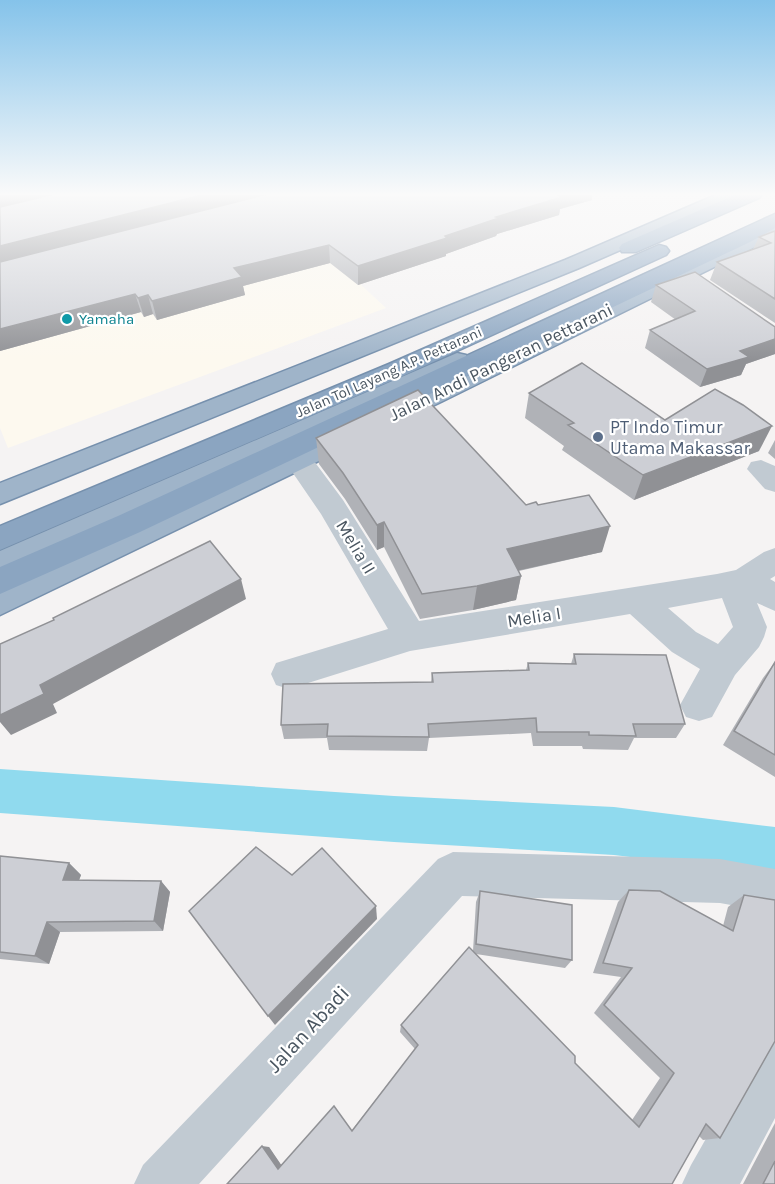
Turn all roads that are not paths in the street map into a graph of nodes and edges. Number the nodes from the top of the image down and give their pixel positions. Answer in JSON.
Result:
{"nodes":[{"id":1,"x":606,"y":249,"type":"edge"},
{"id":2,"x":626,"y":249,"type":"edge"},
{"id":3,"x":662,"y":249,"type":"edge"},
{"id":4,"x":700,"y":249,"type":"edge"},
{"id":5,"x":721,"y":249,"type":"edge"},
{"id":6,"x":728,"y":249,"type":"edge"},
{"id":7,"x":678,"y":271,"type":"junction"},
{"id":8,"x":706,"y":289,"type":"edge"},
{"id":9,"x":298,"y":460,"type":"junction"},
{"id":10,"x":0,"y":494,"type":"edge"},
{"id":11,"x":0,"y":514,"type":"edge"},
{"id":12,"x":0,"y":539,"type":"edge"},
{"id":13,"x":775,"y":560,"type":"edge"},
{"id":14,"x":0,"y":564,"type":"edge"},
{"id":15,"x":0,"y":581,"type":"edge"},
{"id":16,"x":739,"y":582,"type":"junction"},
{"id":17,"x":775,"y":598,"type":"edge"},
{"id":18,"x":637,"y":600,"type":"junction"},
{"id":19,"x":0,"y":602,"type":"edge"},
{"id":20,"x":410,"y":637,"type":"junction"},
{"id":21,"x":722,"y":664,"type":"junction"},
{"id":22,"x":289,"y":674,"type":"dead end"},
{"id":23,"x":699,"y":705,"type":"dead end"},
{"id":24,"x":775,"y":891,"type":"edge"},
{"id":25,"x":775,"y":1067,"type":"edge"},
{"id":26,"x":162,"y":1184,"type":"edge"},
{"id":27,"x":710,"y":1184,"type":"edge"}],
"edges":[{"from":1,"to":10,"type":"highway"},
{"from":2,"to":11,"type":"highway","name":"Jalan Tol Layang A.P. Pettarani"},
{"from":3,"to":12,"type":"highway","name":"Jalan Tol Layang A.P. Pettarani"},
{"from":4,"to":14,"type":"highway","name":"Jalan Andi Pangeran Pettarani"},
{"from":5,"to":7,"type":"highway"},
{"from":6,"to":7,"type":"highway","name":"Jalan Andi Pangeran Pettarani"},
{"from":7,"to":8,"type":"street"},
{"from":7,"to":9,"type":"highway","name":"Jalan Andi Pangeran Pettarani"},
{"from":7,"to":15,"type":"highway"},
{"from":9,"to":19,"type":"highway","name":"Jalan Andi Pangeran Pettarani"},
{"from":9,"to":20,"type":"street","name":"Melia II"},
{"from":13,"to":16,"type":"street","name":"Melia I"},
{"from":16,"to":17,"type":"street"},
{"from":16,"to":18,"type":"street","name":"Melia I"},
{"from":16,"to":21,"type":"street"},
{"from":18,"to":20,"type":"street","name":"Melia I"},
{"from":18,"to":21,"type":"street"},
{"from":20,"to":22,"type":"street","name":"Melia I"},
{"from":21,"to":23,"type":"street"},
{"from":24,"to":26,"type":"street","name":"Jalan Abadi"},
{"from":25,"to":27,"type":"street"}]}
